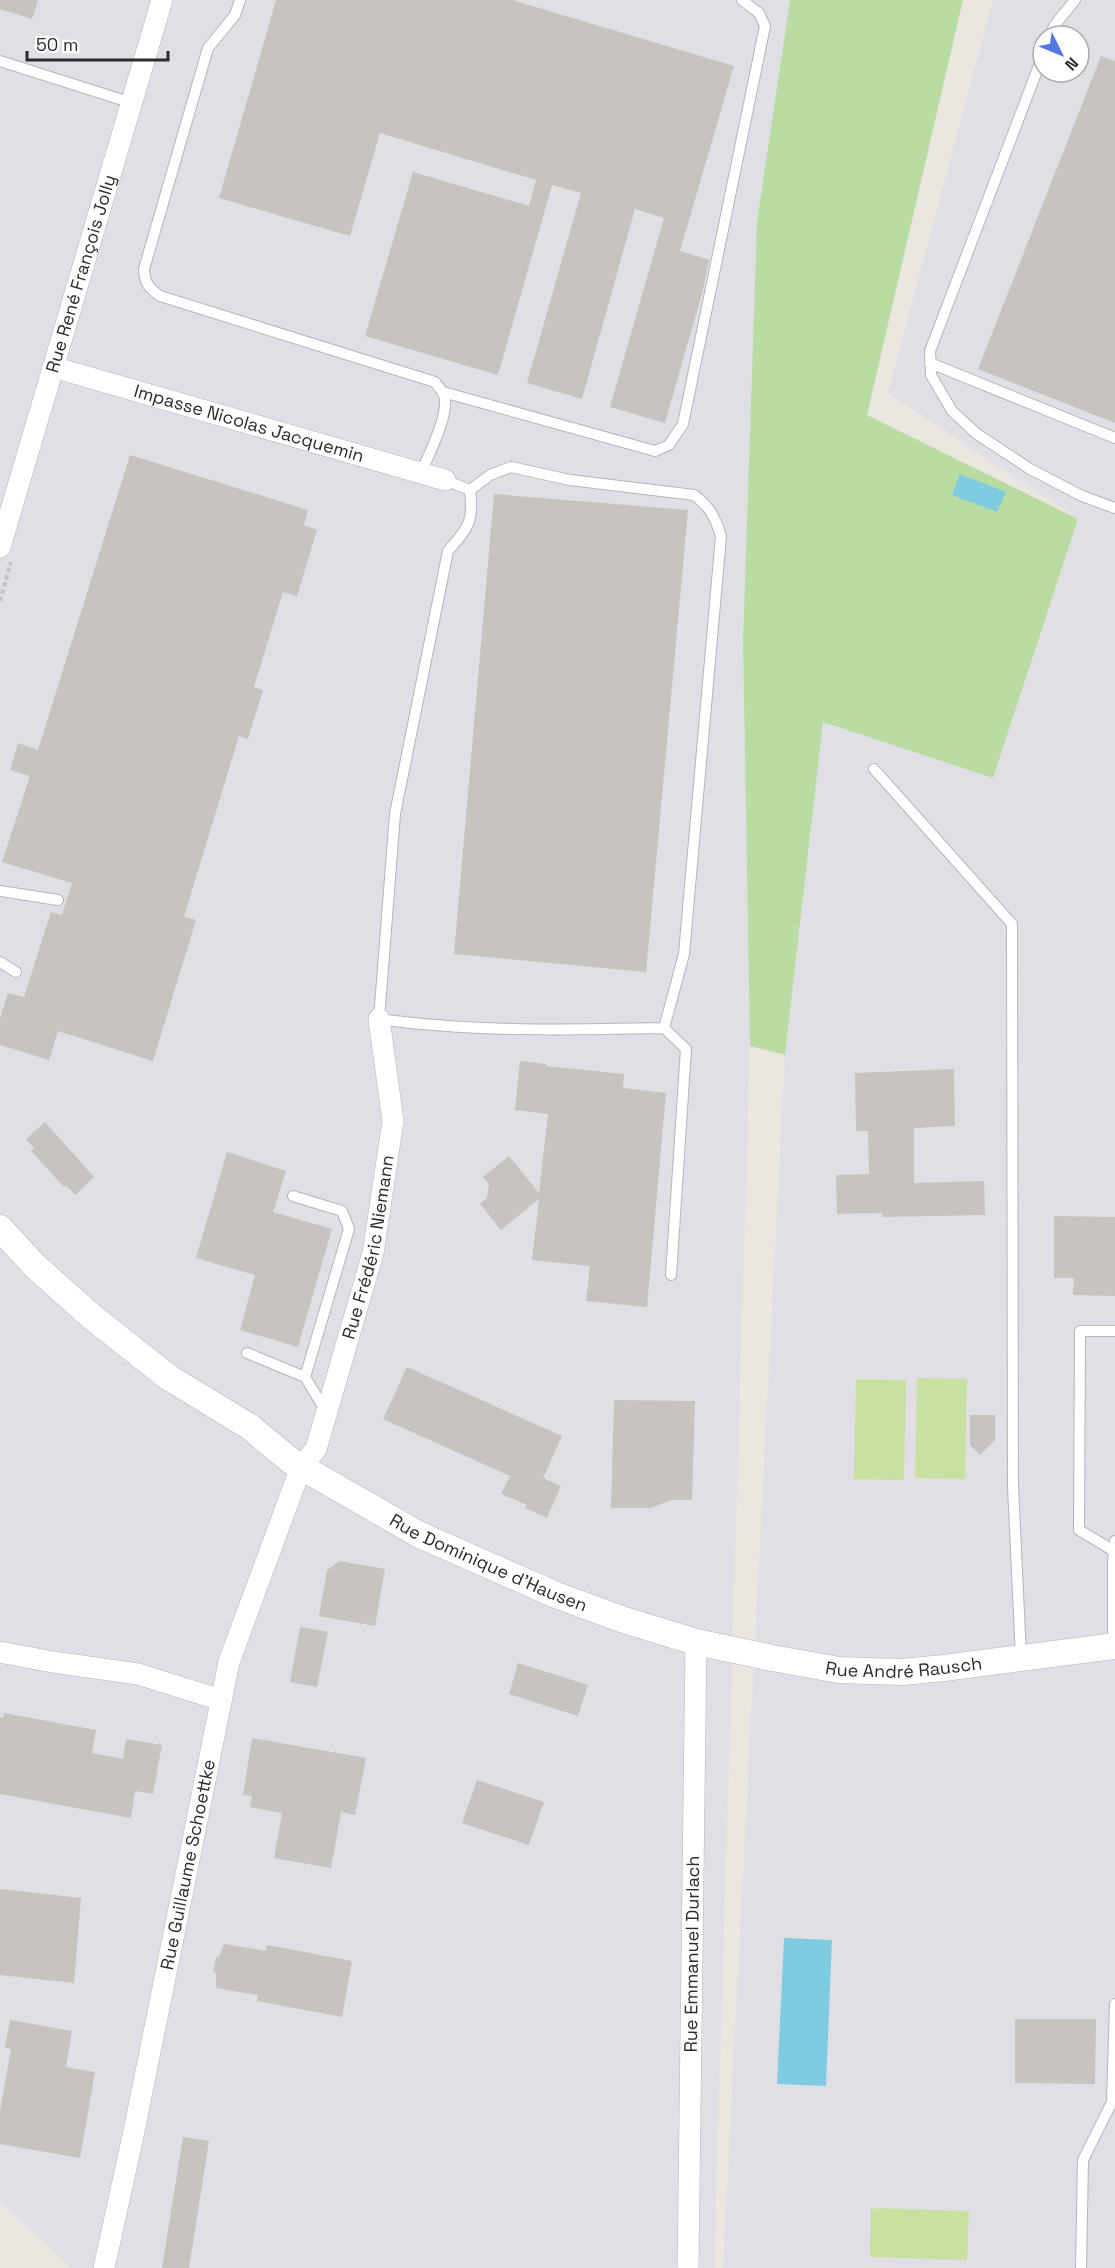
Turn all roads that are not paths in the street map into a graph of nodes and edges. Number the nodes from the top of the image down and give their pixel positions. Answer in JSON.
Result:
{"nodes":[{"id":1,"x":162,"y":0,"type":"edge"},
{"id":2,"x":240,"y":0,"type":"edge"},
{"id":3,"x":742,"y":0,"type":"edge"},
{"id":4,"x":1075,"y":0,"type":"edge"},
{"id":5,"x":1056,"y":24,"type":"edge"},
{"id":6,"x":0,"y":60,"type":"edge"},
{"id":7,"x":1032,"y":84,"type":"edge"},
{"id":8,"x":132,"y":103,"type":"junction"},
{"id":9,"x":930,"y":363,"type":"junction"},
{"id":10,"x":53,"y":367,"type":"junction"},
{"id":11,"x":442,"y":392,"type":"junction"},
{"id":12,"x":1115,"y":438,"type":"edge"},
{"id":13,"x":421,"y":473,"type":"junction"},
{"id":14,"x":445,"y":480,"type":"joint"},
{"id":15,"x":470,"y":489,"type":"junction"},
{"id":16,"x":1115,"y":508,"type":"edge"},
{"id":17,"x":0,"y":547,"type":"edge"},
{"id":18,"x":874,"y":769,"type":"dead end"},
{"id":19,"x":0,"y":891,"type":"edge"},
{"id":20,"x":57,"y":900,"type":"dead end"},
{"id":21,"x":0,"y":962,"type":"edge"},
{"id":22,"x":16,"y":972,"type":"dead end"},
{"id":23,"x":379,"y":1018,"type":"junction"},
{"id":24,"x":664,"y":1028,"type":"junction"},
{"id":25,"x":293,"y":1196,"type":"dead end"},
{"id":26,"x":0,"y":1228,"type":"edge"},
{"id":27,"x":0,"y":1253,"type":"edge"},
{"id":28,"x":670,"y":1275,"type":"dead end"},
{"id":29,"x":1115,"y":1331,"type":"edge"},
{"id":30,"x":247,"y":1353,"type":"dead end"},
{"id":31,"x":305,"y":1377,"type":"junction"},
{"id":32,"x":327,"y":1413,"type":"junction"},
{"id":33,"x":296,"y":1464,"type":"junction"},
{"id":34,"x":1114,"y":1546,"type":"edge"},
{"id":35,"x":696,"y":1642,"type":"junction"},
{"id":36,"x":1114,"y":1646,"type":"edge"},
{"id":37,"x":0,"y":1652,"type":"edge"},
{"id":38,"x":1021,"y":1658,"type":"junction"},
{"id":39,"x":221,"y":1700,"type":"junction"},
{"id":40,"x":1115,"y":2004,"type":"edge"},
{"id":41,"x":104,"y":2268,"type":"edge"},
{"id":42,"x":688,"y":2268,"type":"edge"},
{"id":43,"x":1081,"y":2268,"type":"edge"}],
"edges":[{"from":1,"to":8,"type":"street","name":"Rue René François Jolly"},
{"from":2,"to":11,"type":"lane"},
{"from":3,"to":11,"type":"lane"},
{"from":4,"to":5,"type":"lane"},
{"from":6,"to":8,"type":"lane"},
{"from":7,"to":9,"type":"lane"},
{"from":8,"to":10,"type":"street","name":"Rue René François Jolly"},
{"from":9,"to":12,"type":"lane"},
{"from":9,"to":16,"type":"lane"},
{"from":10,"to":13,"type":"street","name":"Impasse Nicolas Jacquemin"},
{"from":10,"to":17,"type":"street","name":"Rue René François Jolly"},
{"from":11,"to":13,"type":"lane"},
{"from":13,"to":14,"type":"street","name":"Impasse Nicolas Jacquemin"},
{"from":14,"to":15,"type":"lane"},
{"from":15,"to":23,"type":"lane"},
{"from":15,"to":24,"type":"lane"},
{"from":18,"to":38,"type":"lane"},
{"from":19,"to":20,"type":"lane"},
{"from":21,"to":22,"type":"lane"},
{"from":23,"to":24,"type":"lane"},
{"from":23,"to":32,"type":"street","name":"Rue Frédéric Niemann"},
{"from":24,"to":28,"type":"lane"},
{"from":25,"to":31,"type":"lane"},
{"from":26,"to":33,"type":"street","name":"Rue Dominique d'Hausen"},
{"from":27,"to":33,"type":"street","name":"Rue Dominique d'Hausen"},
{"from":29,"to":34,"type":"lane"},
{"from":30,"to":31,"type":"lane"},
{"from":31,"to":32,"type":"lane"},
{"from":32,"to":33,"type":"street","name":"Rue Frédéric Niemann"},
{"from":33,"to":35,"type":"street","name":"Rue Dominique d'Hausen"},
{"from":33,"to":39,"type":"street","name":"Rue Guillaume Schoettke"},
{"from":34,"to":36,"type":"lane"},
{"from":35,"to":38,"type":"street","name":"Rue André Rausch"},
{"from":35,"to":42,"type":"street","name":"Rue Emmanuel Durlach"},
{"from":36,"to":38,"type":"street","name":"Rue André Rausch"},
{"from":37,"to":39,"type":"street"},
{"from":39,"to":41,"type":"street","name":"Rue Guillaume Schoettke"},
{"from":40,"to":43,"type":"lane"}]}
